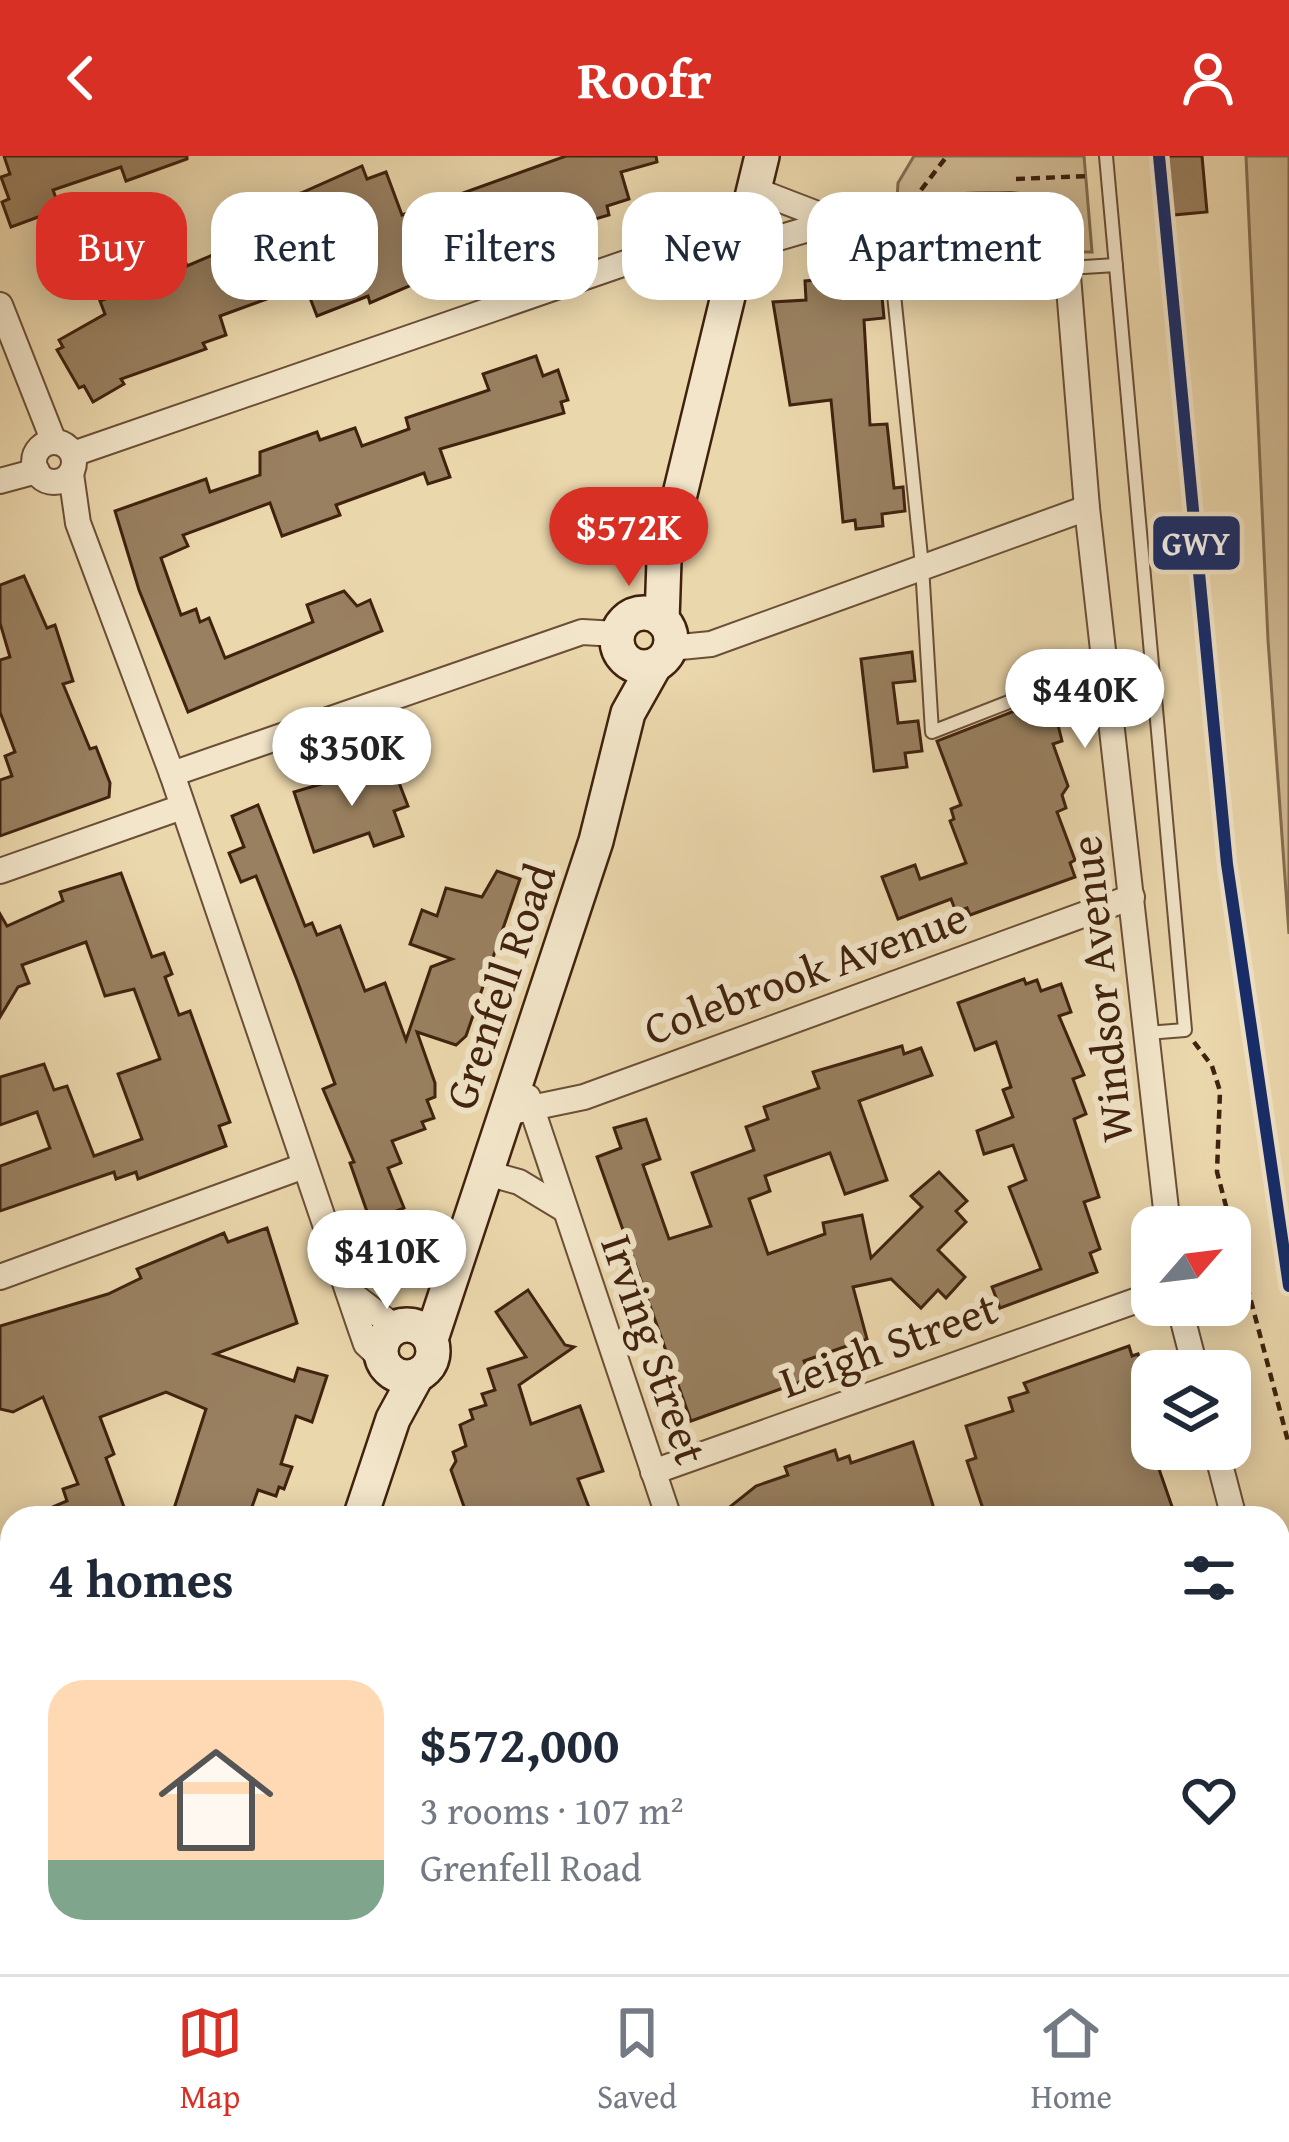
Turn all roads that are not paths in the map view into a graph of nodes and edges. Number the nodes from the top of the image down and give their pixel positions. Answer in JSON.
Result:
{"nodes":[{"id":1,"x":762,"y":156,"type":"edge"},
{"id":2,"x":1106,"y":156,"type":"edge"},
{"id":3,"x":754,"y":190,"type":"joint"},
{"id":4,"x":807,"y":210,"type":"edge"},
{"id":5,"x":622,"y":264,"type":"edge"},
{"id":6,"x":1116,"y":265,"type":"junction"},
{"id":7,"x":1084,"y":267,"type":"edge"},
{"id":8,"x":726,"y":300,"type":"edge"},
{"id":9,"x":902,"y":300,"type":"edge"},
{"id":10,"x":1071,"y":300,"type":"edge"},
{"id":11,"x":0,"y":305,"type":"edge"},
{"id":12,"x":55,"y":461,"type":"junction"},
{"id":13,"x":0,"y":467,"type":"edge"},
{"id":14,"x":0,"y":481,"type":"edge"},
{"id":15,"x":1087,"y":508,"type":"junction"},
{"id":16,"x":922,"y":566,"type":"junction"},
{"id":17,"x":645,"y":640,"type":"junction"},
{"id":18,"x":1152,"y":673,"type":"junction"},
{"id":19,"x":1106,"y":674,"type":"junction"},
{"id":20,"x":172,"y":774,"type":"junction"},
{"id":21,"x":182,"y":807,"type":"junction"},
{"id":22,"x":0,"y":872,"type":"edge"},
{"id":23,"x":1132,"y":897,"type":"junction"},
{"id":24,"x":1147,"y":1033,"type":"junction"},
{"id":25,"x":516,"y":1112,"type":"junction"},
{"id":26,"x":304,"y":1166,"type":"junction"},
{"id":27,"x":483,"y":1172,"type":"junction"},
{"id":28,"x":1166,"y":1206,"type":"edge"},
{"id":29,"x":562,"y":1208,"type":"junction"},
{"id":30,"x":0,"y":1277,"type":"edge"},
{"id":31,"x":348,"y":1291,"type":"junction"},
{"id":32,"x":1131,"y":1302,"type":"edge"},
{"id":33,"x":411,"y":1330,"type":"junction"},
{"id":34,"x":384,"y":1362,"type":"junction"},
{"id":35,"x":417,"y":1375,"type":"junction"},
{"id":36,"x":393,"y":1419,"type":"junction"},
{"id":37,"x":1221,"y":1470,"type":"edge"},
{"id":38,"x":652,"y":1472,"type":"junction"},
{"id":39,"x":364,"y":1506,"type":"edge"},
{"id":40,"x":665,"y":1506,"type":"edge"},
{"id":41,"x":1231,"y":1506,"type":"edge"}],
"edges":[{"from":1,"to":3,"type":"street","name":"Grenfell Road"},
{"from":2,"to":6,"type":"lane"},
{"from":3,"to":4,"type":"street"},
{"from":5,"to":12,"type":"street"},
{"from":6,"to":7,"type":"lane"},
{"from":6,"to":18,"type":"lane"},
{"from":8,"to":17,"type":"street","name":"Grenfell Road"},
{"from":9,"to":16,"type":"lane"},
{"from":10,"to":15,"type":"street","name":"Windsor Avenue"},
{"from":11,"to":12,"type":"street"},
{"from":12,"to":13,"type":"street"},
{"from":12,"to":14,"type":"street"},
{"from":12,"to":20,"type":"street"},
{"from":15,"to":16,"type":"street"},
{"from":15,"to":19,"type":"street","name":"Windsor Avenue"},
{"from":16,"to":17,"type":"street"},
{"from":16,"to":19,"type":"lane"},
{"from":17,"to":20,"type":"street"},
{"from":17,"to":25,"type":"street","name":"Grenfell Road"},
{"from":18,"to":19,"type":"lane"},
{"from":18,"to":24,"type":"lane"},
{"from":19,"to":23,"type":"street","name":"Windsor Avenue"},
{"from":20,"to":21,"type":"street"},
{"from":21,"to":22,"type":"street"},
{"from":21,"to":26,"type":"street"},
{"from":23,"to":24,"type":"street","name":"Windsor Avenue"},
{"from":23,"to":25,"type":"street","name":"Colebrook Avenue"},
{"from":24,"to":28,"type":"street","name":"Windsor Avenue"},
{"from":25,"to":27,"type":"street","name":"Grenfell Road"},
{"from":25,"to":29,"type":"street","name":"Irving Street"},
{"from":26,"to":30,"type":"street"},
{"from":26,"to":31,"type":"street"},
{"from":27,"to":29,"type":"street","name":"Irving Street"},
{"from":27,"to":33,"type":"street","name":"Grenfell Road"},
{"from":29,"to":38,"type":"street","name":"Irving Street"},
{"from":31,"to":33,"type":"street"},
{"from":31,"to":34,"type":"street"},
{"from":32,"to":38,"type":"street","name":"Leigh Street"},
{"from":33,"to":34,"type":"street","name":"Grenfell Road"},
{"from":33,"to":35,"type":"street","name":"Grenfell Road"},
{"from":34,"to":35,"type":"street"},
{"from":34,"to":36,"type":"street","name":"Grenfell Road"},
{"from":35,"to":36,"type":"street","name":"Grenfell Road"},
{"from":36,"to":39,"type":"street","name":"Grenfell Road"},
{"from":37,"to":41,"type":"street"},
{"from":38,"to":40,"type":"street","name":"Irving Street"}]}
